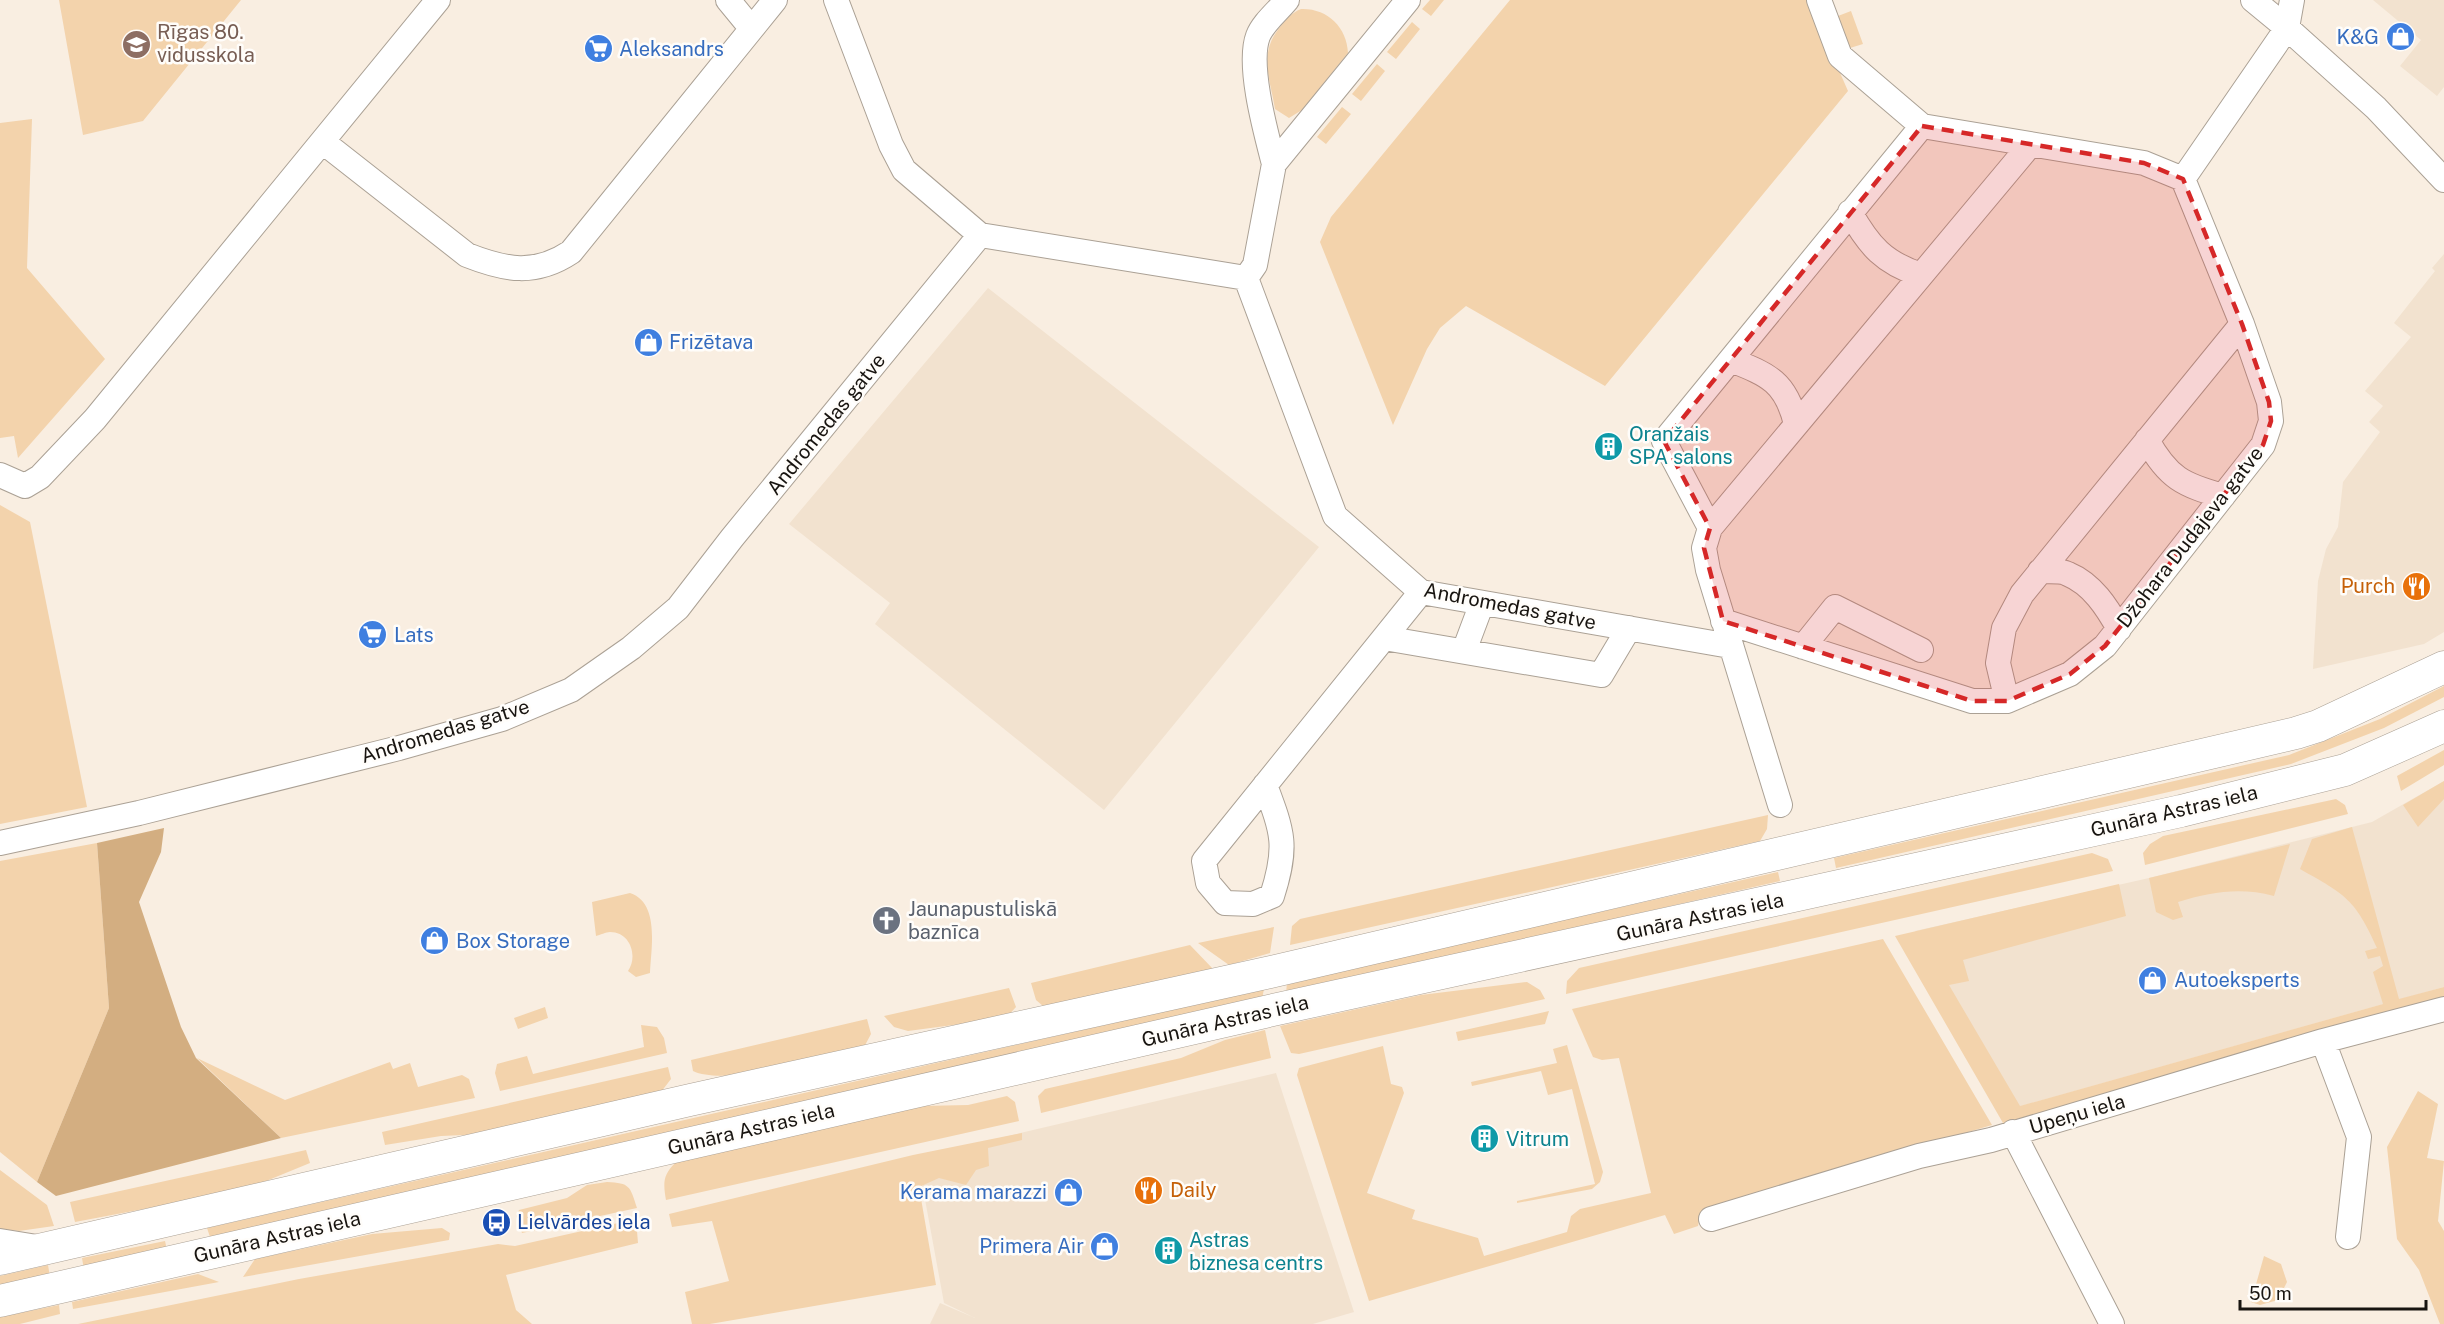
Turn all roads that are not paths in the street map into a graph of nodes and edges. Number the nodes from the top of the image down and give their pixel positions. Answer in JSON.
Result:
{"nodes":[{"id":1,"x":438,"y":0,"type":"edge"},
{"id":2,"x":728,"y":0,"type":"edge"},
{"id":3,"x":775,"y":0,"type":"edge"},
{"id":4,"x":836,"y":0,"type":"edge"},
{"id":5,"x":1287,"y":0,"type":"edge"},
{"id":6,"x":1408,"y":0,"type":"edge"},
{"id":7,"x":1819,"y":0,"type":"edge"},
{"id":8,"x":2253,"y":0,"type":"edge"},
{"id":9,"x":2292,"y":0,"type":"edge"},
{"id":10,"x":752,"y":28,"type":"junction"},
{"id":11,"x":2288,"y":28,"type":"junction"},
{"id":12,"x":1922,"y":126,"type":"junction"},
{"id":13,"x":323,"y":142,"type":"junction"},
{"id":14,"x":2030,"y":145,"type":"junction"},
{"id":15,"x":1274,"y":164,"type":"junction"},
{"id":16,"x":2183,"y":179,"type":"junction"},
{"id":17,"x":2444,"y":180,"type":"edge"},
{"id":18,"x":1850,"y":212,"type":"junction"},
{"id":19,"x":980,"y":235,"type":"junction"},
{"id":20,"x":1921,"y":275,"type":"junction"},
{"id":21,"x":1246,"y":278,"type":"junction"},
{"id":22,"x":2242,"y":324,"type":"junction"},
{"id":23,"x":1731,"y":360,"type":"junction"},
{"id":24,"x":1796,"y":424,"type":"junction"},
{"id":25,"x":2147,"y":440,"type":"junction"},
{"id":26,"x":0,"y":475,"type":"edge"},
{"id":27,"x":2223,"y":496,"type":"junction"},
{"id":28,"x":1710,"y":528,"type":"junction"},
{"id":29,"x":2040,"y":571,"type":"junction"},
{"id":30,"x":1421,"y":592,"type":"junction"},
{"id":31,"x":1482,"y":603,"type":"junction"},
{"id":32,"x":1723,"y":621,"type":"junction"},
{"id":33,"x":1629,"y":628,"type":"junction"},
{"id":34,"x":2119,"y":629,"type":"junction"},
{"id":35,"x":1384,"y":638,"type":"junction"},
{"id":36,"x":1730,"y":646,"type":"junction"},
{"id":37,"x":1803,"y":647,"type":"junction"},
{"id":38,"x":1921,"y":650,"type":"dead end"},
{"id":39,"x":1464,"y":651,"type":"junction"},
{"id":40,"x":2444,"y":667,"type":"edge"},
{"id":41,"x":2007,"y":701,"type":"junction"},
{"id":42,"x":2444,"y":726,"type":"edge"},
{"id":43,"x":1265,"y":785,"type":"junction"},
{"id":44,"x":1780,"y":805,"type":"dead end"},
{"id":45,"x":0,"y":843,"type":"edge"},
{"id":46,"x":1796,"y":852,"type":"junction"},
{"id":47,"x":1808,"y":894,"type":"junction"},
{"id":48,"x":2444,"y":1009,"type":"edge"},
{"id":49,"x":2323,"y":1041,"type":"junction"},
{"id":50,"x":2013,"y":1132,"type":"junction"},
{"id":51,"x":181,"y":1216,"type":"junction"},
{"id":52,"x":1711,"y":1219,"type":"dead end"},
{"id":53,"x":2348,"y":1237,"type":"dead end"},
{"id":54,"x":0,"y":1241,"type":"edge"},
{"id":55,"x":42,"y":1248,"type":"junction"},
{"id":56,"x":190,"y":1257,"type":"junction"},
{"id":57,"x":0,"y":1258,"type":"edge"},
{"id":58,"x":0,"y":1301,"type":"edge"},
{"id":59,"x":2112,"y":1324,"type":"edge"}],
"edges":[{"from":1,"to":13,"type":"street"},
{"from":2,"to":10,"type":"street"},
{"from":3,"to":10,"type":"street"},
{"from":4,"to":19,"type":"street"},
{"from":5,"to":15,"type":"street"},
{"from":6,"to":15,"type":"street"},
{"from":7,"to":12,"type":"street"},
{"from":8,"to":11,"type":"street"},
{"from":9,"to":11,"type":"street"},
{"from":10,"to":13,"type":"street"},
{"from":11,"to":16,"type":"street"},
{"from":11,"to":17,"type":"street"},
{"from":12,"to":14,"type":"street"},
{"from":12,"to":18,"type":"street"},
{"from":13,"to":26,"type":"street"},
{"from":14,"to":16,"type":"street"},
{"from":14,"to":20,"type":"street"},
{"from":15,"to":21,"type":"street"},
{"from":16,"to":22,"type":"street","name":"Džohara Dudajeva gatve"},
{"from":18,"to":20,"type":"street"},
{"from":18,"to":23,"type":"street"},
{"from":19,"to":21,"type":"street"},
{"from":19,"to":45,"type":"street","name":"Andromedas gatve"},
{"from":20,"to":24,"type":"street"},
{"from":21,"to":30,"type":"street","name":"Andromedas gatve"},
{"from":22,"to":25,"type":"street"},
{"from":22,"to":27,"type":"street","name":"Džohara Dudajeva gatve"},
{"from":23,"to":24,"type":"street"},
{"from":23,"to":28,"type":"street"},
{"from":24,"to":28,"type":"street"},
{"from":25,"to":27,"type":"street"},
{"from":25,"to":29,"type":"street"},
{"from":27,"to":34,"type":"street","name":"Džohara Dudajeva gatve"},
{"from":28,"to":32,"type":"street"},
{"from":29,"to":34,"type":"street"},
{"from":29,"to":41,"type":"street"},
{"from":30,"to":31,"type":"street","name":"Andromedas gatve"},
{"from":30,"to":35,"type":"street"},
{"from":31,"to":33,"type":"street","name":"Andromedas gatve"},
{"from":31,"to":39,"type":"street"},
{"from":32,"to":36,"type":"street"},
{"from":32,"to":37,"type":"street","name":"Džohara Dudajeva gatve"},
{"from":33,"to":36,"type":"street","name":"Andromedas gatve"},
{"from":33,"to":39,"type":"street"},
{"from":34,"to":41,"type":"street","name":"Džohara Dudajeva gatve"},
{"from":35,"to":39,"type":"street"},
{"from":35,"to":43,"type":"street"},
{"from":36,"to":44,"type":"street"},
{"from":37,"to":38,"type":"street"},
{"from":37,"to":41,"type":"street","name":"Džohara Dudajeva gatve"},
{"from":40,"to":46,"type":"main road","name":"Gunāra Astras iela"},
{"from":42,"to":47,"type":"main road","name":"Gunāra Astras iela"},
{"from":43,"to":43,"type":"street"},
{"from":46,"to":47,"type":"main road"},
{"from":46,"to":51,"type":"main road","name":"Gunāra Astras iela"},
{"from":47,"to":56,"type":"main road","name":"Gunāra Astras iela"},
{"from":48,"to":49,"type":"street","name":"Upeņu iela"},
{"from":49,"to":50,"type":"street","name":"Upeņu iela"},
{"from":49,"to":53,"type":"street"},
{"from":50,"to":52,"type":"street","name":"Upeņu iela"},
{"from":50,"to":59,"type":"street"},
{"from":51,"to":55,"type":"main road","name":"Gunāra Astras iela"},
{"from":51,"to":56,"type":"main road"},
{"from":54,"to":55,"type":"street","name":"Gunāra Astras iela"},
{"from":55,"to":57,"type":"main road","name":"Gunāra Astras iela"},
{"from":56,"to":58,"type":"main road","name":"Gunāra Astras iela"}]}
